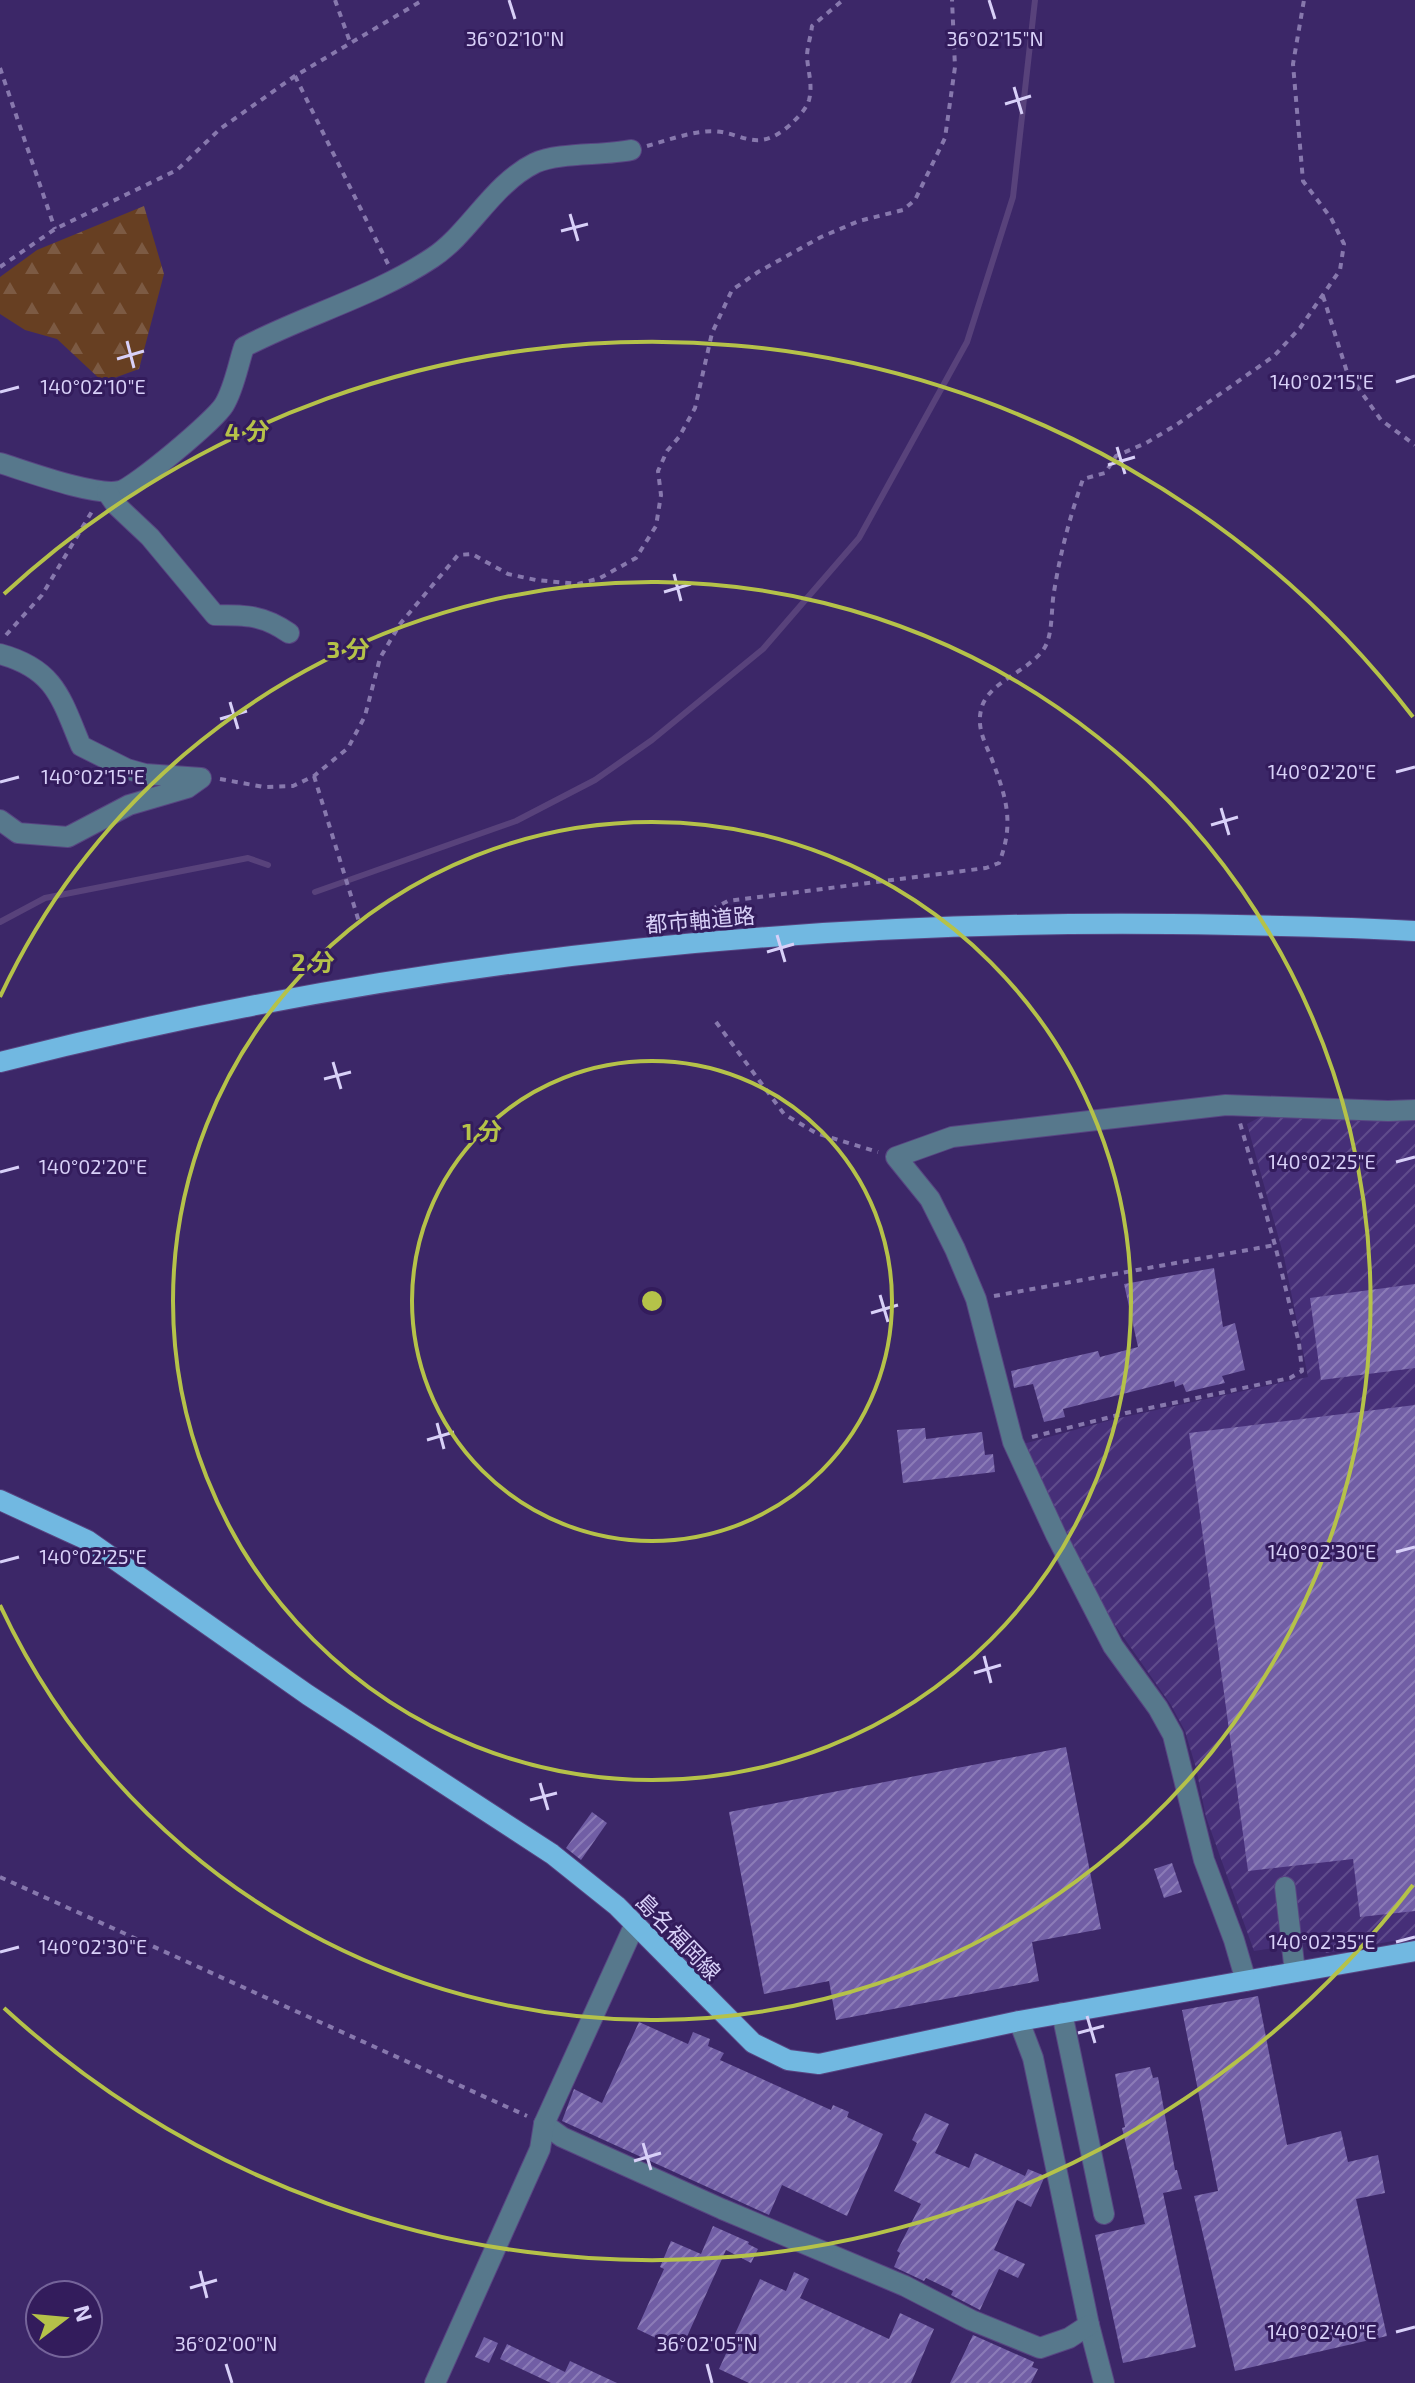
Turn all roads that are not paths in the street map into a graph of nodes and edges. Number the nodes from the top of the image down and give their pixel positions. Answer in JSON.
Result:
{"nodes":[{"id":1,"x":631,"y":150,"type":"road end"},
{"id":2,"x":0,"y":463,"type":"edge"},
{"id":3,"x":105,"y":492,"type":"junction"},
{"id":4,"x":289,"y":633,"type":"dead end"},
{"id":5,"x":0,"y":654,"type":"edge"},
{"id":6,"x":0,"y":820,"type":"edge"},
{"id":7,"x":1415,"y":931,"type":"edge"},
{"id":8,"x":0,"y":1062,"type":"edge"},
{"id":9,"x":1415,"y":1110,"type":"edge"},
{"id":10,"x":0,"y":1500,"type":"edge"},
{"id":11,"x":1285,"y":1887,"type":"dead end"},
{"id":12,"x":635,"y":1924,"type":"junction"},
{"id":13,"x":1415,"y":1951,"type":"edge"},
{"id":14,"x":1295,"y":1972,"type":"junction"},
{"id":15,"x":1246,"y":1981,"type":"junction"},
{"id":16,"x":1062,"y":2013,"type":"junction"},
{"id":17,"x":1019,"y":2021,"type":"junction"},
{"id":18,"x":544,"y":2124,"type":"junction"},
{"id":19,"x":1104,"y":2214,"type":"dead end"},
{"id":20,"x":1089,"y":2325,"type":"junction"},
{"id":21,"x":435,"y":2383,"type":"edge"},
{"id":22,"x":1104,"y":2383,"type":"edge"}],
"edges":[{"from":1,"to":3,"type":"street"},
{"from":2,"to":3,"type":"street"},
{"from":3,"to":4,"type":"street"},
{"from":5,"to":6,"type":"street"},
{"from":7,"to":8,"type":"main road","name":"都市軸道路"},
{"from":9,"to":15,"type":"street"},
{"from":10,"to":12,"type":"main road","name":"島名福岡線"},
{"from":11,"to":14,"type":"street"},
{"from":12,"to":17,"type":"main road","name":"島名福岡線"},
{"from":12,"to":18,"type":"street"},
{"from":13,"to":14,"type":"main road","name":"島名福岡線"},
{"from":14,"to":15,"type":"main road","name":"島名福岡線"},
{"from":15,"to":16,"type":"main road","name":"島名福岡線"},
{"from":16,"to":17,"type":"main road","name":"島名福岡線"},
{"from":16,"to":19,"type":"street"},
{"from":17,"to":20,"type":"street"},
{"from":18,"to":20,"type":"street"},
{"from":18,"to":21,"type":"street"},
{"from":20,"to":22,"type":"street"}]}
